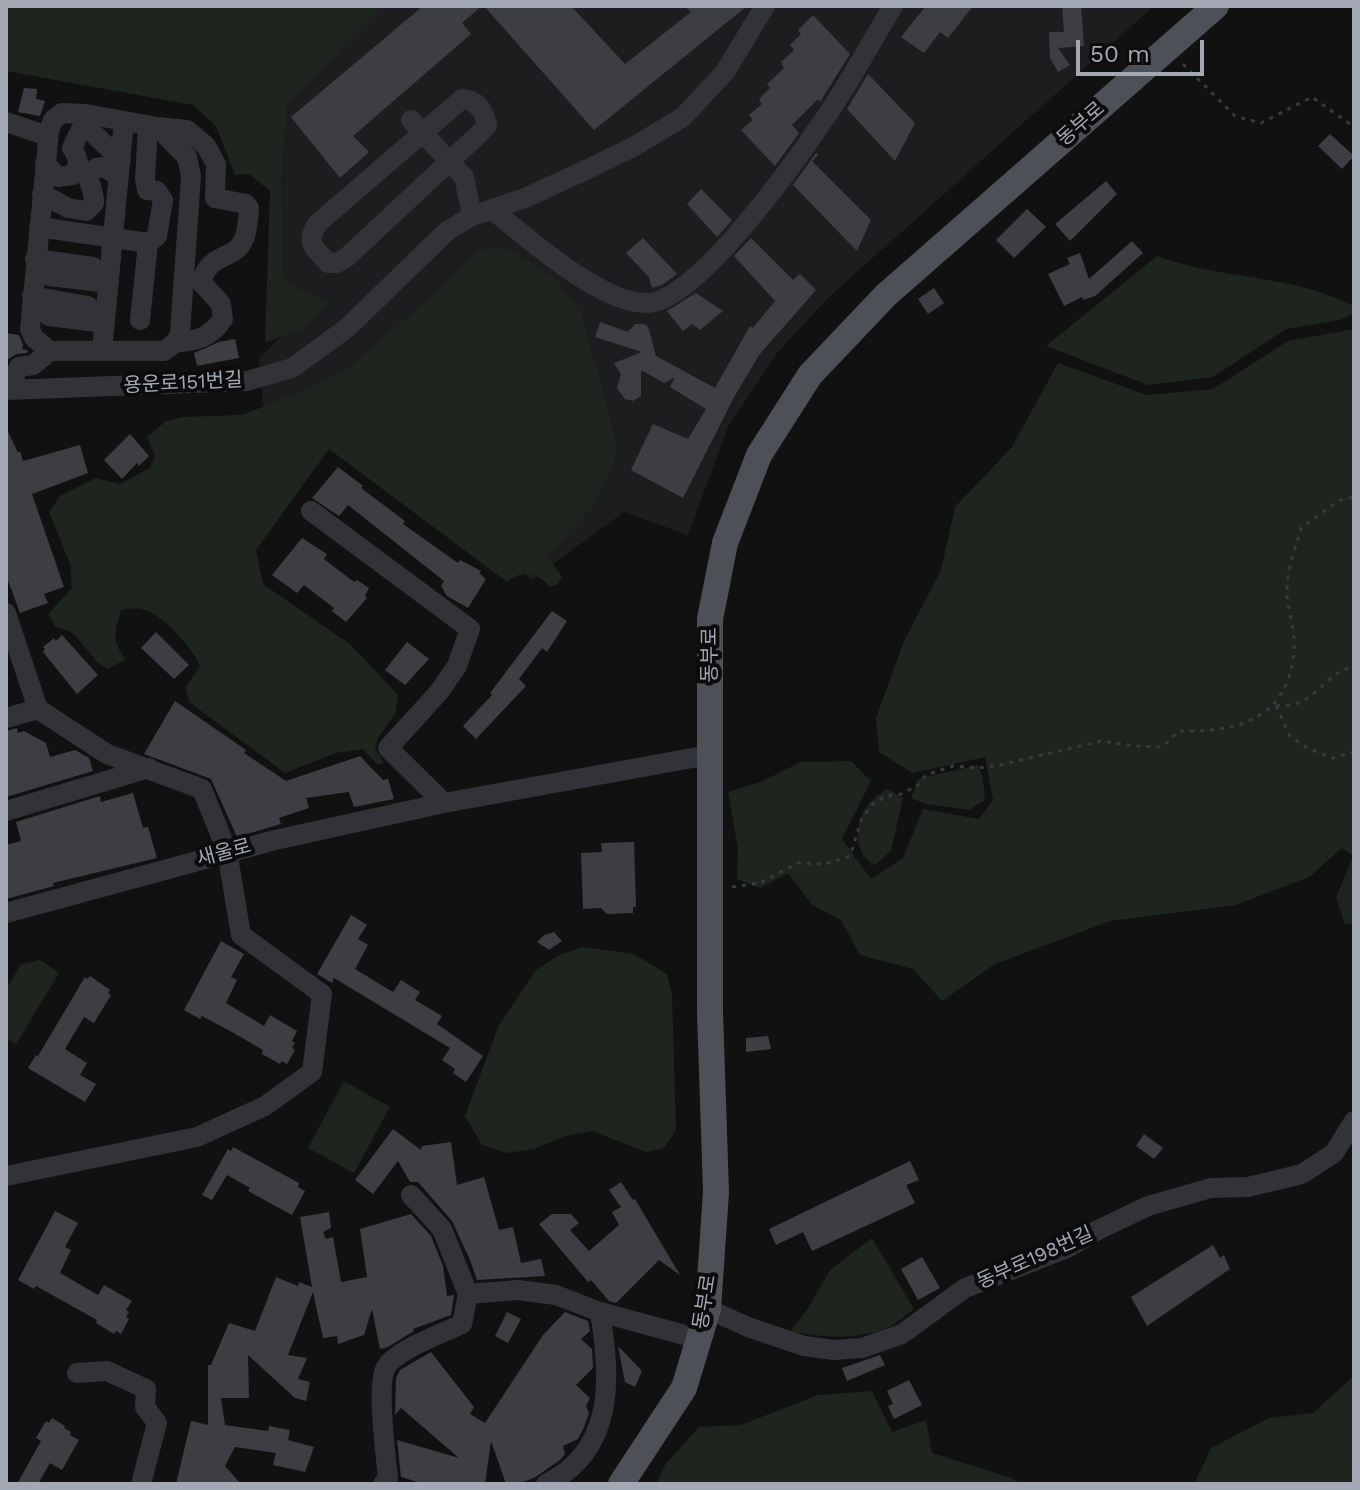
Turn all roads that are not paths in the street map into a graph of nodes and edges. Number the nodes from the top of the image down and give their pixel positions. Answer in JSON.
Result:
{"nodes":[{"id":1,"x":765,"y":6,"type":"edge"},
{"id":2,"x":893,"y":6,"type":"edge"},
{"id":3,"x":1216,"y":6,"type":"edge"},
{"id":4,"x":124,"y":121,"type":"junction"},
{"id":5,"x":153,"y":126,"type":"junction"},
{"id":6,"x":417,"y":126,"type":"junction"},
{"id":7,"x":11,"y":129,"type":"edge"},
{"id":8,"x":48,"y":136,"type":"junction"},
{"id":9,"x":450,"y":162,"type":"junction"},
{"id":10,"x":45,"y":163,"type":"junction"},
{"id":11,"x":120,"y":168,"type":"junction"},
{"id":12,"x":42,"y":194,"type":"junction"},
{"id":13,"x":493,"y":210,"type":"junction"},
{"id":14,"x":472,"y":216,"type":"junction"},
{"id":15,"x":39,"y":227,"type":"junction"},
{"id":16,"x":113,"y":239,"type":"junction"},
{"id":17,"x":148,"y":243,"type":"junction"},
{"id":18,"x":35,"y":259,"type":"junction"},
{"id":19,"x":109,"y":283,"type":"junction"},
{"id":20,"x":32,"y":296,"type":"junction"},
{"id":21,"x":69,"y":296,"type":"junction"},
{"id":22,"x":140,"y":320,"type":"dead end"},
{"id":23,"x":105,"y":323,"type":"junction"},
{"id":24,"x":174,"y":343,"type":"junction"},
{"id":25,"x":102,"y":351,"type":"junction"},
{"id":26,"x":7,"y":390,"type":"edge"},
{"id":27,"x":311,"y":511,"type":"dead end"},
{"id":28,"x":6,"y":613,"type":"edge"},
{"id":29,"x":38,"y":709,"type":"junction"},
{"id":30,"x":6,"y":718,"type":"edge"},
{"id":31,"x":709,"y":755,"type":"junction"},
{"id":32,"x":149,"y":768,"type":"junction"},
{"id":33,"x":444,"y":803,"type":"junction"},
{"id":34,"x":6,"y":811,"type":"edge"},
{"id":35,"x":227,"y":851,"type":"junction"},
{"id":36,"x":6,"y":913,"type":"edge"},
{"id":37,"x":1354,"y":1121,"type":"edge"},
{"id":38,"x":6,"y":1176,"type":"edge"},
{"id":39,"x":411,"y":1195,"type":"dead end"},
{"id":40,"x":468,"y":1294,"type":"junction"},
{"id":41,"x":708,"y":1309,"type":"junction"},
{"id":42,"x":600,"y":1312,"type":"junction"},
{"id":43,"x":699,"y":1339,"type":"junction"},
{"id":44,"x":77,"y":1373,"type":"dead end"},
{"id":45,"x":392,"y":1482,"type":"edge"},
{"id":46,"x":141,"y":1484,"type":"edge"},
{"id":47,"x":546,"y":1484,"type":"edge"},
{"id":48,"x":621,"y":1484,"type":"edge"}],
"edges":[{"from":1,"to":13,"type":"street","name":"용운로151번길"},
{"from":2,"to":13,"type":"street"},
{"from":3,"to":31,"type":"main road","name":"동부로"},
{"from":4,"to":5,"type":"street"},
{"from":4,"to":8,"type":"street"},
{"from":4,"to":11,"type":"street"},
{"from":5,"to":17,"type":"street"},
{"from":5,"to":24,"type":"street"},
{"from":5,"to":24,"type":"street"},
{"from":6,"to":9,"type":"street"},
{"from":6,"to":9,"type":"street"},
{"from":6,"to":9,"type":"street"},
{"from":7,"to":8,"type":"street"},
{"from":8,"to":10,"type":"street"},
{"from":9,"to":14,"type":"street"},
{"from":10,"to":11,"type":"street"},
{"from":10,"to":12,"type":"street"},
{"from":11,"to":12,"type":"street"},
{"from":11,"to":16,"type":"street"},
{"from":12,"to":15,"type":"street"},
{"from":13,"to":14,"type":"street","name":"용운로151번길"},
{"from":14,"to":26,"type":"street","name":"용운로151번길"},
{"from":15,"to":16,"type":"street"},
{"from":15,"to":18,"type":"street"},
{"from":16,"to":17,"type":"street"},
{"from":16,"to":19,"type":"street"},
{"from":17,"to":22,"type":"street"},
{"from":18,"to":20,"type":"street"},
{"from":18,"to":21,"type":"street"},
{"from":19,"to":21,"type":"street"},
{"from":19,"to":23,"type":"street"},
{"from":20,"to":21,"type":"street"},
{"from":20,"to":21,"type":"street"},
{"from":21,"to":23,"type":"street"},
{"from":21,"to":25,"type":"street"},
{"from":21,"to":26,"type":"street"},
{"from":23,"to":25,"type":"street"},
{"from":24,"to":25,"type":"street"},
{"from":27,"to":33,"type":"street"},
{"from":28,"to":29,"type":"street"},
{"from":29,"to":30,"type":"street"},
{"from":29,"to":32,"type":"street"},
{"from":31,"to":33,"type":"street","name":"새울로"},
{"from":31,"to":41,"type":"main road","name":"동부로"},
{"from":32,"to":34,"type":"street"},
{"from":32,"to":35,"type":"street"},
{"from":33,"to":35,"type":"street","name":"새울로"},
{"from":35,"to":36,"type":"street","name":"새울로"},
{"from":35,"to":38,"type":"street"},
{"from":37,"to":41,"type":"street","name":"동부로198번길"},
{"from":39,"to":40,"type":"street"},
{"from":40,"to":42,"type":"street"},
{"from":40,"to":45,"type":"street"},
{"from":41,"to":43,"type":"main road","name":"동부로"},
{"from":42,"to":43,"type":"street"},
{"from":42,"to":47,"type":"street"},
{"from":43,"to":48,"type":"main road","name":"동부로"},
{"from":44,"to":46,"type":"street"}]}
